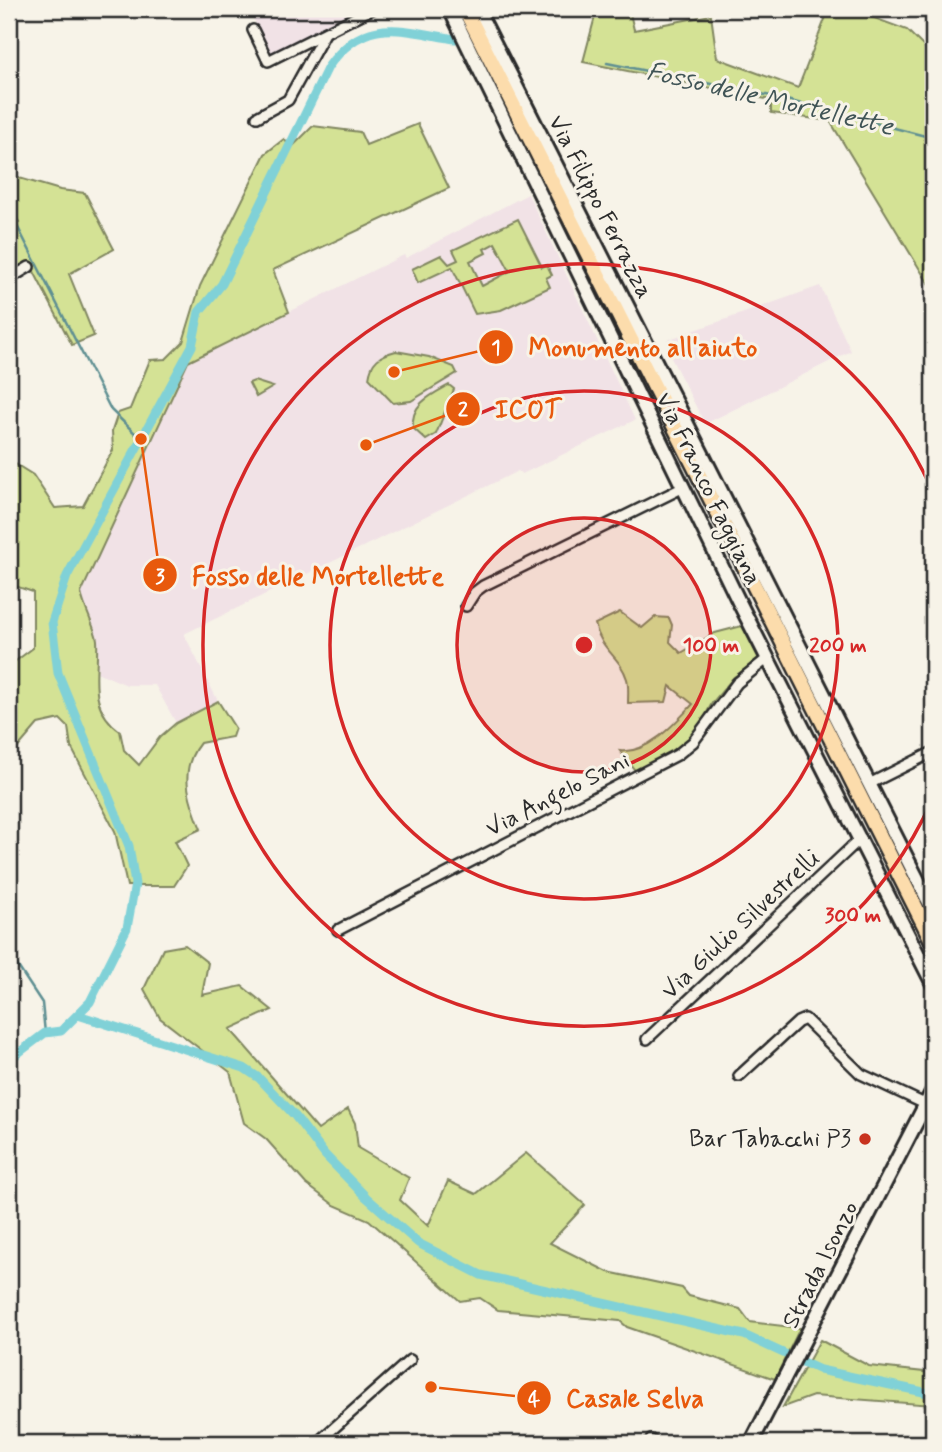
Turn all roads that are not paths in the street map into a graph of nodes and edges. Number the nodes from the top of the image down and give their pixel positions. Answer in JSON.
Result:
{"nodes":[{"id":1,"x":372,"y":9,"type":"edge"},
{"id":2,"x":450,"y":9,"type":"edge"},
{"id":3,"x":465,"y":9,"type":"edge"},
{"id":4,"x":477,"y":9,"type":"edge"},
{"id":5,"x":253,"y":30,"type":"dead end"},
{"id":6,"x":326,"y":32,"type":"junction"},
{"id":7,"x":257,"y":117,"type":"dead end"},
{"id":8,"x":29,"y":267,"type":"dead end"},
{"id":9,"x":9,"y":279,"type":"edge"},
{"id":10,"x":684,"y":487,"type":"junction"},
{"id":11,"x":467,"y":606,"type":"dead end"},
{"id":12,"x":768,"y":658,"type":"junction"},
{"id":13,"x":933,"y":752,"type":"edge"},
{"id":14,"x":869,"y":783,"type":"junction"},
{"id":15,"x":860,"y":838,"type":"junction"},
{"id":16,"x":933,"y":910,"type":"edge"},
{"id":17,"x":338,"y":930,"type":"dead end"},
{"id":18,"x":933,"y":942,"type":"edge"},
{"id":19,"x":933,"y":984,"type":"edge"},
{"id":20,"x":647,"y":1039,"type":"dead end"},
{"id":21,"x":739,"y":1076,"type":"dead end"},
{"id":22,"x":933,"y":1090,"type":"edge"},
{"id":23,"x":930,"y":1101,"type":"edge"},
{"id":24,"x":410,"y":1360,"type":"dead end"},
{"id":25,"x":317,"y":1443,"type":"edge"},
{"id":26,"x":751,"y":1443,"type":"edge"}],
"edges":[{"from":1,"to":6,"type":"street"},
{"from":2,"to":10,"type":"street","name":"Via Franco Faggiana"},
{"from":3,"to":18,"type":"main road"},
{"from":4,"to":14,"type":"street","name":"Via Filippo Ferrazza"},
{"from":5,"to":6,"type":"street"},
{"from":6,"to":7,"type":"street"},
{"from":8,"to":9,"type":"street"},
{"from":10,"to":11,"type":"street"},
{"from":10,"to":12,"type":"street","name":"Via Franco Faggiana"},
{"from":12,"to":15,"type":"street","name":"Via Franco Faggiana"},
{"from":12,"to":17,"type":"street","name":"Via Angelo Sani"},
{"from":13,"to":14,"type":"street"},
{"from":14,"to":16,"type":"street","name":"Via Filippo Ferrazza"},
{"from":15,"to":19,"type":"street","name":"Via Franco Faggiana"},
{"from":15,"to":20,"type":"street","name":"Via Giulio Silvestrelli"},
{"from":21,"to":23,"type":"street"},
{"from":22,"to":23,"type":"street","name":"Strada Isonzo"},
{"from":23,"to":26,"type":"street","name":"Strada Isonzo"},
{"from":24,"to":25,"type":"street"}]}
